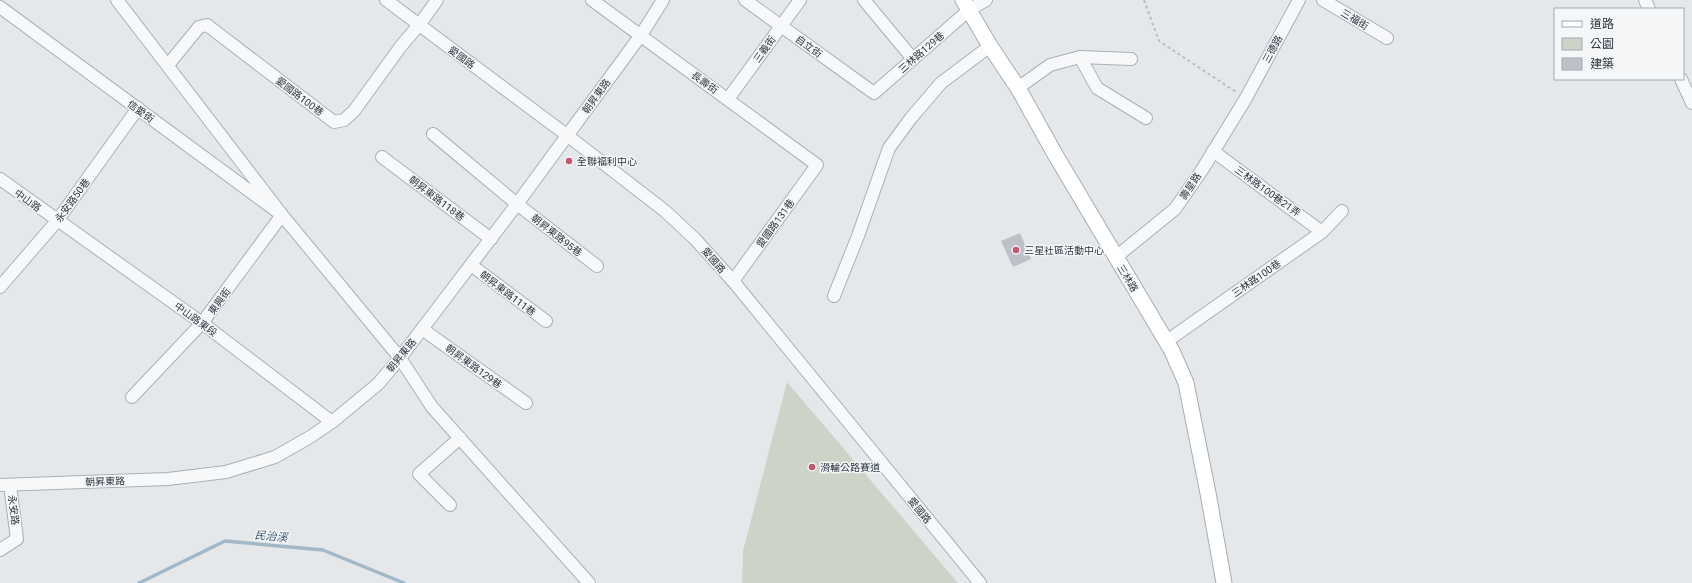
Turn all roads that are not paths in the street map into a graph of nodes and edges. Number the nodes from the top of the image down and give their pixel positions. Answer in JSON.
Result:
{"nodes":[{"id":1,"x":117,"y":0,"type":"edge"},
{"id":2,"x":386,"y":0,"type":"edge"},
{"id":3,"x":437,"y":0,"type":"edge"},
{"id":4,"x":592,"y":0,"type":"edge"},
{"id":5,"x":663,"y":0,"type":"edge"},
{"id":6,"x":745,"y":0,"type":"edge"},
{"id":7,"x":800,"y":0,"type":"edge"},
{"id":8,"x":864,"y":0,"type":"edge"},
{"id":9,"x":986,"y":0,"type":"edge"},
{"id":10,"x":1299,"y":0,"type":"edge"},
{"id":11,"x":1323,"y":0,"type":"edge"},
{"id":12,"x":966,"y":5,"type":"edge"},
{"id":13,"x":0,"y":7,"type":"edge"},
{"id":14,"x":419,"y":25,"type":"junction"},
{"id":15,"x":782,"y":26,"type":"junction"},
{"id":16,"x":641,"y":35,"type":"junction"},
{"id":17,"x":1387,"y":38,"type":"dead end"},
{"id":18,"x":990,"y":46,"type":"junction"},
{"id":19,"x":1080,"y":57,"type":"junction"},
{"id":20,"x":913,"y":59,"type":"junction"},
{"id":21,"x":1131,"y":59,"type":"dead end"},
{"id":22,"x":168,"y":65,"type":"junction"},
{"id":23,"x":1681,"y":80,"type":"edge"},
{"id":24,"x":1018,"y":88,"type":"junction"},
{"id":25,"x":874,"y":93,"type":"joint"},
{"id":26,"x":1246,"y":98,"type":"joint"},
{"id":27,"x":728,"y":99,"type":"junction"},
{"id":28,"x":1692,"y":103,"type":"edge"},
{"id":29,"x":138,"y":108,"type":"junction"},
{"id":30,"x":1146,"y":118,"type":"dead end"},
{"id":31,"x":433,"y":134,"type":"dead end"},
{"id":32,"x":568,"y":136,"type":"junction"},
{"id":33,"x":1213,"y":151,"type":"junction"},
{"id":34,"x":382,"y":157,"type":"dead end"},
{"id":35,"x":818,"y":165,"type":"joint"},
{"id":36,"x":0,"y":179,"type":"edge"},
{"id":37,"x":517,"y":204,"type":"junction"},
{"id":38,"x":1342,"y":211,"type":"dead end"},
{"id":39,"x":282,"y":215,"type":"junction"},
{"id":40,"x":57,"y":221,"type":"junction"},
{"id":41,"x":1322,"y":232,"type":"junction"},
{"id":42,"x":491,"y":239,"type":"junction"},
{"id":43,"x":1116,"y":258,"type":"junction"},
{"id":44,"x":471,"y":265,"type":"junction"},
{"id":45,"x":597,"y":266,"type":"dead end"},
{"id":46,"x":733,"y":282,"type":"junction"},
{"id":47,"x":0,"y":287,"type":"edge"},
{"id":48,"x":834,"y":296,"type":"dead end"},
{"id":49,"x":546,"y":321,"type":"dead end"},
{"id":50,"x":202,"y":323,"type":"junction"},
{"id":51,"x":422,"y":329,"type":"junction"},
{"id":52,"x":1167,"y":341,"type":"junction"},
{"id":53,"x":400,"y":358,"type":"junction"},
{"id":54,"x":132,"y":397,"type":"dead end"},
{"id":55,"x":526,"y":403,"type":"dead end"},
{"id":56,"x":332,"y":422,"type":"junction"},
{"id":57,"x":460,"y":438,"type":"junction"},
{"id":58,"x":5,"y":485,"type":"edge"},
{"id":59,"x":450,"y":505,"type":"dead end"},
{"id":60,"x":0,"y":550,"type":"edge"},
{"id":61,"x":589,"y":583,"type":"edge"},
{"id":62,"x":980,"y":583,"type":"edge"},
{"id":63,"x":1224,"y":583,"type":"edge"}],
"edges":[{"from":1,"to":22,"type":"street"},
{"from":2,"to":14,"type":"street","name":"愛國路"},
{"from":3,"to":14,"type":"street"},
{"from":4,"to":16,"type":"street","name":"長壽街"},
{"from":5,"to":16,"type":"street","name":"朝昇東路"},
{"from":6,"to":15,"type":"street","name":"自立街"},
{"from":7,"to":15,"type":"street","name":"三義街"},
{"from":8,"to":20,"type":"street"},
{"from":9,"to":12,"type":"street"},
{"from":10,"to":26,"type":"street","name":"三德路"},
{"from":11,"to":17,"type":"street","name":"三福街"},
{"from":12,"to":18,"type":"main road","name":"三林路"},
{"from":12,"to":20,"type":"street","name":"三林路129巷"},
{"from":13,"to":29,"type":"street","name":"信愛街"},
{"from":14,"to":22,"type":"street","name":"愛國路100巷"},
{"from":14,"to":32,"type":"street","name":"愛國路"},
{"from":15,"to":25,"type":"street","name":"自立街"},
{"from":15,"to":27,"type":"street","name":"三義街"},
{"from":16,"to":27,"type":"street","name":"長壽街"},
{"from":16,"to":32,"type":"street","name":"朝昇東路"},
{"from":18,"to":24,"type":"main road","name":"三林路"},
{"from":18,"to":48,"type":"street"},
{"from":19,"to":21,"type":"street"},
{"from":19,"to":24,"type":"street"},
{"from":19,"to":30,"type":"street"},
{"from":20,"to":25,"type":"street","name":"三林路129巷"},
{"from":22,"to":39,"type":"street"},
{"from":23,"to":28,"type":"street"},
{"from":24,"to":43,"type":"main road","name":"三林路"},
{"from":26,"to":33,"type":"street","name":"壽星路"},
{"from":27,"to":35,"type":"street","name":"長壽街"},
{"from":29,"to":39,"type":"street","name":"信愛街"},
{"from":29,"to":40,"type":"street","name":"永安路50巷"},
{"from":31,"to":37,"type":"street","name":"朝昇東路95巷"},
{"from":32,"to":37,"type":"street","name":"朝昇東路"},
{"from":32,"to":46,"type":"street","name":"愛國路"},
{"from":33,"to":41,"type":"street","name":"三林路100巷21弄"},
{"from":33,"to":43,"type":"street","name":"壽星路"},
{"from":34,"to":42,"type":"street","name":"朝昇東路118巷"},
{"from":35,"to":46,"type":"street","name":"愛國路131巷"},
{"from":36,"to":40,"type":"street","name":"中山路"},
{"from":37,"to":42,"type":"street","name":"朝昇東路"},
{"from":37,"to":45,"type":"street","name":"朝昇東路95巷"},
{"from":38,"to":41,"type":"street","name":"三林路100巷"},
{"from":39,"to":50,"type":"street","name":"東興街"},
{"from":39,"to":53,"type":"street"},
{"from":40,"to":47,"type":"street","name":"永安路50巷"},
{"from":40,"to":50,"type":"street","name":"中山路東段"},
{"from":41,"to":52,"type":"street","name":"三林路100巷"},
{"from":42,"to":44,"type":"street","name":"朝昇東路"},
{"from":43,"to":52,"type":"main road","name":"三林路"},
{"from":44,"to":49,"type":"street","name":"朝昇東路111巷"},
{"from":44,"to":51,"type":"street","name":"朝昇東路"},
{"from":46,"to":62,"type":"street","name":"愛國路"},
{"from":50,"to":54,"type":"street","name":"東興街"},
{"from":50,"to":56,"type":"street","name":"中山路東段"},
{"from":51,"to":53,"type":"street","name":"朝昇東路"},
{"from":51,"to":55,"type":"street","name":"朝昇東路129巷"},
{"from":52,"to":63,"type":"main road","name":"三林路"},
{"from":53,"to":56,"type":"street","name":"朝昇東路"},
{"from":53,"to":57,"type":"street"},
{"from":56,"to":58,"type":"street","name":"朝昇東路"},
{"from":57,"to":59,"type":"street"},
{"from":57,"to":61,"type":"street"},
{"from":58,"to":60,"type":"street","name":"永安路"}]}
